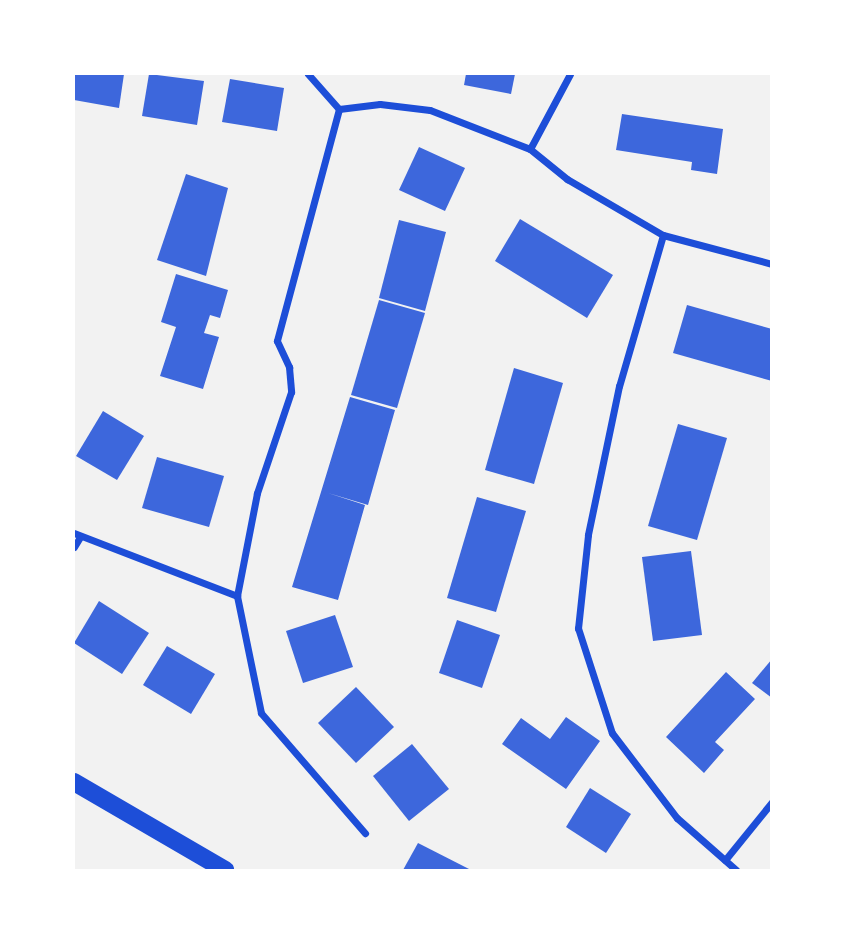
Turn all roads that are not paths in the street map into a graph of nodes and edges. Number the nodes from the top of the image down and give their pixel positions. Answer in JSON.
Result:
{"nodes":[{"id":1,"x":309,"y":74,"type":"edge"},
{"id":2,"x":570,"y":74,"type":"edge"},
{"id":3,"x":338,"y":109,"type":"junction"},
{"id":4,"x":530,"y":149,"type":"junction"},
{"id":5,"x":663,"y":236,"type":"junction"},
{"id":6,"x":772,"y":264,"type":"edge"},
{"id":7,"x":77,"y":535,"type":"edge"},
{"id":8,"x":74,"y":547,"type":"edge"},
{"id":9,"x":237,"y":596,"type":"junction"},
{"id":10,"x":74,"y":782,"type":"edge"},
{"id":11,"x":772,"y":802,"type":"edge"},
{"id":12,"x":365,"y":833,"type":"dead end"},
{"id":13,"x":726,"y":860,"type":"junction"},
{"id":14,"x":225,"y":870,"type":"edge"},
{"id":15,"x":736,"y":870,"type":"edge"}],
"edges":[{"from":1,"to":3,"type":"street"},
{"from":2,"to":4,"type":"street"},
{"from":3,"to":4,"type":"street"},
{"from":3,"to":9,"type":"street"},
{"from":4,"to":5,"type":"street"},
{"from":5,"to":6,"type":"street"},
{"from":5,"to":13,"type":"street"},
{"from":7,"to":8,"type":"street"},
{"from":7,"to":9,"type":"street"},
{"from":9,"to":12,"type":"street"},
{"from":10,"to":14,"type":"main road"},
{"from":11,"to":13,"type":"street"},
{"from":13,"to":15,"type":"street"}]}
